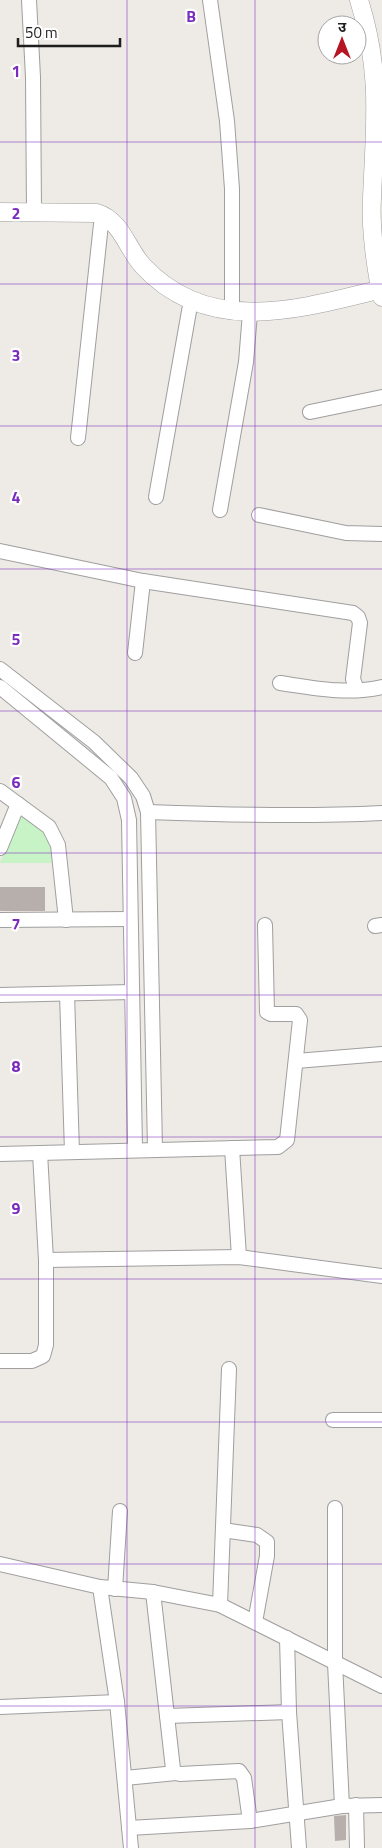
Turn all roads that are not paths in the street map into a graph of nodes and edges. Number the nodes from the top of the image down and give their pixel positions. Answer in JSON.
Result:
{"nodes":[{"id":1,"x":29,"y":0,"type":"edge"},
{"id":2,"x":210,"y":0,"type":"edge"},
{"id":3,"x":359,"y":0,"type":"edge"},
{"id":4,"x":380,"y":82,"type":"edge"},
{"id":5,"x":378,"y":180,"type":"edge"},
{"id":6,"x":34,"y":211,"type":"junction"},
{"id":7,"x":0,"y":212,"type":"edge"},
{"id":8,"x":102,"y":215,"type":"junction"},
{"id":9,"x":381,"y":292,"type":"edge"},
{"id":10,"x":191,"y":300,"type":"junction"},
{"id":11,"x":232,"y":312,"type":"junction"},
{"id":12,"x":250,"y":313,"type":"junction"},
{"id":13,"x":382,"y":397,"type":"edge"},
{"id":14,"x":310,"y":412,"type":"dead end"},
{"id":15,"x":78,"y":438,"type":"dead end"},
{"id":16,"x":156,"y":497,"type":"dead end"},
{"id":17,"x":220,"y":510,"type":"dead end"},
{"id":18,"x":259,"y":515,"type":"dead end"},
{"id":19,"x":382,"y":534,"type":"edge"},
{"id":20,"x":0,"y":550,"type":"edge"},
{"id":21,"x":143,"y":582,"type":"junction"},
{"id":22,"x":135,"y":653,"type":"dead end"},
{"id":23,"x":0,"y":668,"type":"edge"},
{"id":24,"x":280,"y":683,"type":"dead end"},
{"id":25,"x":0,"y":687,"type":"edge"},
{"id":26,"x":382,"y":687,"type":"edge"},
{"id":27,"x":357,"y":690,"type":"junction"},
{"id":28,"x":0,"y":791,"type":"edge"},
{"id":29,"x":18,"y":804,"type":"junction"},
{"id":30,"x":148,"y":812,"type":"junction"},
{"id":31,"x":382,"y":813,"type":"edge"},
{"id":32,"x":0,"y":848,"type":"edge"},
{"id":33,"x":130,"y":919,"type":"junction"},
{"id":34,"x":0,"y":920,"type":"edge"},
{"id":35,"x":66,"y":920,"type":"junction"},
{"id":36,"x":265,"y":925,"type":"dead end"},
{"id":37,"x":132,"y":992,"type":"junction"},
{"id":38,"x":67,"y":994,"type":"junction"},
{"id":39,"x":0,"y":995,"type":"edge"},
{"id":40,"x":382,"y":1054,"type":"edge"},
{"id":41,"x":296,"y":1061,"type":"junction"},
{"id":42,"x":232,"y":1148,"type":"junction"},
{"id":43,"x":135,"y":1149,"type":"junction"},
{"id":44,"x":155,"y":1149,"type":"junction"},
{"id":45,"x":72,"y":1152,"type":"junction"},
{"id":46,"x":40,"y":1153,"type":"junction"},
{"id":47,"x":0,"y":1154,"type":"edge"},
{"id":48,"x":238,"y":1257,"type":"junction"},
{"id":49,"x":46,"y":1260,"type":"junction"},
{"id":50,"x":382,"y":1276,"type":"edge"},
{"id":51,"x":0,"y":1361,"type":"edge"},
{"id":52,"x":229,"y":1369,"type":"dead end"},
{"id":53,"x":333,"y":1420,"type":"dead end"},
{"id":54,"x":382,"y":1420,"type":"edge"},
{"id":55,"x":335,"y":1508,"type":"dead end"},
{"id":56,"x":120,"y":1511,"type":"dead end"},
{"id":57,"x":223,"y":1530,"type":"junction"},
{"id":58,"x":0,"y":1564,"type":"edge"},
{"id":59,"x":100,"y":1587,"type":"junction"},
{"id":60,"x":115,"y":1589,"type":"junction"},
{"id":61,"x":153,"y":1592,"type":"junction"},
{"id":62,"x":220,"y":1604,"type":"junction"},
{"id":63,"x":255,"y":1622,"type":"junction"},
{"id":64,"x":287,"y":1638,"type":"junction"},
{"id":65,"x":335,"y":1663,"type":"junction"},
{"id":66,"x":382,"y":1686,"type":"edge"},
{"id":67,"x":117,"y":1702,"type":"junction"},
{"id":68,"x":0,"y":1707,"type":"edge"},
{"id":69,"x":289,"y":1712,"type":"junction"},
{"id":70,"x":167,"y":1716,"type":"junction"},
{"id":71,"x":176,"y":1773,"type":"junction"},
{"id":72,"x":124,"y":1778,"type":"junction"},
{"id":73,"x":356,"y":1804,"type":"junction"},
{"id":74,"x":382,"y":1805,"type":"edge"},
{"id":75,"x":342,"y":1806,"type":"junction"},
{"id":76,"x":298,"y":1812,"type":"junction"},
{"id":77,"x":250,"y":1821,"type":"junction"},
{"id":78,"x":129,"y":1828,"type":"junction"},
{"id":79,"x":131,"y":1848,"type":"edge"},
{"id":80,"x":299,"y":1848,"type":"edge"},
{"id":81,"x":357,"y":1848,"type":"edge"}],
"edges":[{"from":1,"to":6,"type":"street"},
{"from":2,"to":11,"type":"street"},
{"from":3,"to":4,"type":"street"},
{"from":4,"to":5,"type":"street"},
{"from":5,"to":9,"type":"street"},
{"from":6,"to":7,"type":"street"},
{"from":6,"to":8,"type":"street"},
{"from":8,"to":10,"type":"street"},
{"from":8,"to":15,"type":"street"},
{"from":9,"to":12,"type":"street"},
{"from":10,"to":11,"type":"street"},
{"from":10,"to":16,"type":"street"},
{"from":11,"to":12,"type":"street"},
{"from":12,"to":17,"type":"street"},
{"from":13,"to":14,"type":"street"},
{"from":18,"to":19,"type":"street"},
{"from":20,"to":21,"type":"street"},
{"from":21,"to":22,"type":"street"},
{"from":21,"to":27,"type":"street"},
{"from":23,"to":30,"type":"street"},
{"from":24,"to":27,"type":"street"},
{"from":25,"to":33,"type":"street"},
{"from":26,"to":27,"type":"street"},
{"from":28,"to":29,"type":"street"},
{"from":29,"to":32,"type":"street"},
{"from":29,"to":35,"type":"street"},
{"from":30,"to":31,"type":"street"},
{"from":30,"to":44,"type":"street"},
{"from":33,"to":35,"type":"street"},
{"from":33,"to":37,"type":"street"},
{"from":34,"to":35,"type":"street"},
{"from":36,"to":41,"type":"street"},
{"from":37,"to":38,"type":"street"},
{"from":37,"to":43,"type":"street"},
{"from":38,"to":39,"type":"street"},
{"from":38,"to":45,"type":"street"},
{"from":40,"to":41,"type":"street"},
{"from":41,"to":42,"type":"street"},
{"from":42,"to":44,"type":"street"},
{"from":42,"to":48,"type":"street"},
{"from":43,"to":44,"type":"street"},
{"from":43,"to":45,"type":"street"},
{"from":45,"to":46,"type":"street"},
{"from":46,"to":47,"type":"street"},
{"from":46,"to":49,"type":"street"},
{"from":48,"to":49,"type":"street"},
{"from":48,"to":50,"type":"street"},
{"from":49,"to":51,"type":"street"},
{"from":52,"to":57,"type":"street"},
{"from":53,"to":54,"type":"street"},
{"from":55,"to":65,"type":"street"},
{"from":56,"to":60,"type":"street"},
{"from":57,"to":62,"type":"street"},
{"from":57,"to":63,"type":"street"},
{"from":58,"to":59,"type":"street"},
{"from":59,"to":60,"type":"street"},
{"from":59,"to":67,"type":"street"},
{"from":60,"to":61,"type":"street"},
{"from":61,"to":62,"type":"street"},
{"from":61,"to":70,"type":"street"},
{"from":62,"to":63,"type":"street"},
{"from":63,"to":64,"type":"street"},
{"from":64,"to":65,"type":"street"},
{"from":64,"to":69,"type":"street"},
{"from":65,"to":66,"type":"street"},
{"from":65,"to":75,"type":"street"},
{"from":67,"to":68,"type":"street"},
{"from":67,"to":72,"type":"street"},
{"from":69,"to":70,"type":"street"},
{"from":69,"to":76,"type":"street"},
{"from":70,"to":71,"type":"street"},
{"from":71,"to":72,"type":"street"},
{"from":71,"to":77,"type":"street"},
{"from":72,"to":78,"type":"street"},
{"from":73,"to":74,"type":"street"},
{"from":73,"to":75,"type":"street"},
{"from":73,"to":81,"type":"street"},
{"from":75,"to":76,"type":"street"},
{"from":76,"to":77,"type":"street"},
{"from":76,"to":80,"type":"street"},
{"from":77,"to":78,"type":"street"},
{"from":78,"to":79,"type":"street"}]}
